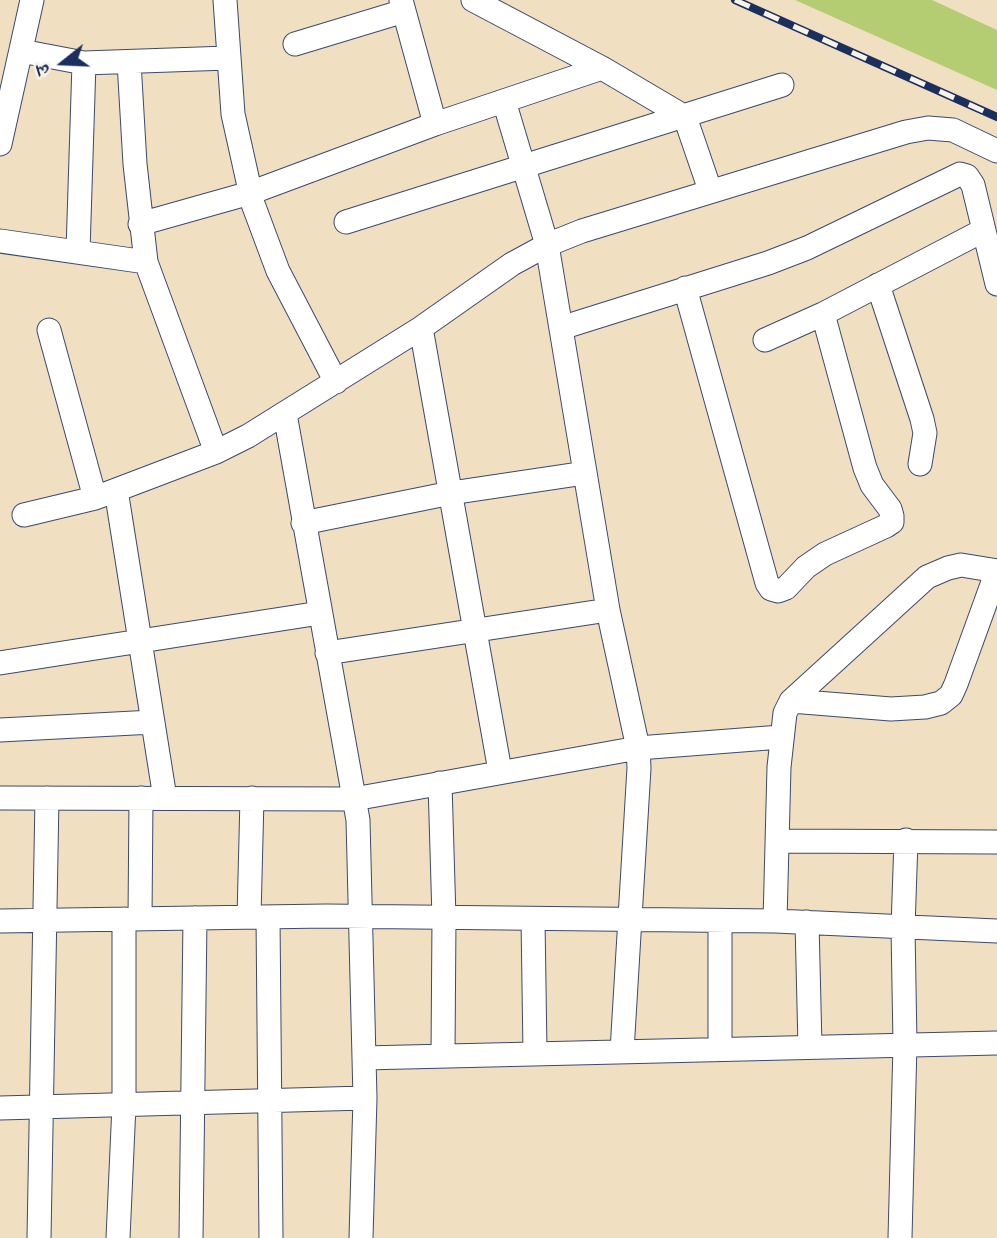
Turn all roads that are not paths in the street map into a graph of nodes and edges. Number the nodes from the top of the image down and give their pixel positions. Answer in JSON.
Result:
{"nodes":[{"id":1,"x":32,"y":0,"type":"edge"},
{"id":2,"x":225,"y":0,"type":"edge"},
{"id":3,"x":473,"y":0,"type":"edge"},
{"id":4,"x":402,"y":6,"type":"edge"},
{"id":5,"x":295,"y":44,"type":"dead end"},
{"id":6,"x":21,"y":51,"type":"junction"},
{"id":7,"x":228,"y":58,"type":"junction"},
{"id":8,"x":130,"y":62,"type":"junction"},
{"id":9,"x":84,"y":64,"type":"junction"},
{"id":10,"x":602,"y":68,"type":"junction"},
{"id":11,"x":782,"y":85,"type":"dead end"},
{"id":12,"x":504,"y":101,"type":"junction"},
{"id":13,"x":685,"y":117,"type":"junction"},
{"id":14,"x":435,"y":124,"type":"junction"},
{"id":15,"x":0,"y":144,"type":"edge"},
{"id":16,"x":997,"y":150,"type":"edge"},
{"id":17,"x":523,"y":168,"type":"junction"},
{"id":18,"x":710,"y":190,"type":"junction"},
{"id":19,"x":250,"y":194,"type":"junction"},
{"id":20,"x":346,"y":222,"type":"dead end"},
{"id":21,"x":140,"y":224,"type":"junction"},
{"id":22,"x":984,"y":230,"type":"junction"},
{"id":23,"x":0,"y":241,"type":"edge"},
{"id":24,"x":547,"y":245,"type":"junction"},
{"id":25,"x":78,"y":251,"type":"junction"},
{"id":26,"x":146,"y":262,"type":"junction"},
{"id":27,"x":997,"y":284,"type":"edge"},
{"id":28,"x":878,"y":285,"type":"junction"},
{"id":29,"x":685,"y":288,"type":"junction"},
{"id":30,"x":822,"y":314,"type":"junction"},
{"id":31,"x":421,"y":328,"type":"junction"},
{"id":32,"x":561,"y":328,"type":"junction"},
{"id":33,"x":48,"y":330,"type":"dead end"},
{"id":34,"x":765,"y":340,"type":"dead end"},
{"id":35,"x":336,"y":382,"type":"junction"},
{"id":36,"x":285,"y":414,"type":"junction"},
{"id":37,"x":216,"y":452,"type":"junction"},
{"id":38,"x":920,"y":464,"type":"dead end"},
{"id":39,"x":585,"y":473,"type":"junction"},
{"id":40,"x":451,"y":493,"type":"junction"},
{"id":41,"x":105,"y":494,"type":"junction"},
{"id":42,"x":24,"y":514,"type":"dead end"},
{"id":43,"x":303,"y":523,"type":"junction"},
{"id":44,"x":997,"y":571,"type":"edge"},
{"id":45,"x":608,"y":610,"type":"junction"},
{"id":46,"x":320,"y":613,"type":"junction"},
{"id":47,"x":476,"y":631,"type":"junction"},
{"id":48,"x":141,"y":640,"type":"junction"},
{"id":49,"x":327,"y":653,"type":"junction"},
{"id":50,"x":0,"y":663,"type":"edge"},
{"id":51,"x":791,"y":701,"type":"junction"},
{"id":52,"x":153,"y":722,"type":"junction"},
{"id":53,"x":0,"y":730,"type":"edge"},
{"id":54,"x":781,"y":737,"type":"junction"},
{"id":55,"x":638,"y":748,"type":"junction"},
{"id":56,"x":500,"y":771,"type":"junction"},
{"id":57,"x":440,"y":783,"type":"junction"},
{"id":58,"x":0,"y":798,"type":"edge"},
{"id":59,"x":47,"y":798,"type":"junction"},
{"id":60,"x":141,"y":798,"type":"junction"},
{"id":61,"x":165,"y":798,"type":"junction"},
{"id":62,"x":252,"y":799,"type":"junction"},
{"id":63,"x":354,"y":799,"type":"junction"},
{"id":64,"x":906,"y":840,"type":"junction"},
{"id":65,"x":778,"y":841,"type":"junction"},
{"id":66,"x":997,"y":842,"type":"edge"},
{"id":67,"x":259,"y":917,"type":"junction"},
{"id":68,"x":361,"y":917,"type":"junction"},
{"id":69,"x":195,"y":918,"type":"junction"},
{"id":70,"x":444,"y":918,"type":"junction"},
{"id":71,"x":132,"y":919,"type":"junction"},
{"id":72,"x":533,"y":919,"type":"junction"},
{"id":73,"x":45,"y":920,"type":"junction"},
{"id":74,"x":631,"y":920,"type":"junction"},
{"id":75,"x":0,"y":921,"type":"edge"},
{"id":76,"x":720,"y":921,"type":"junction"},
{"id":77,"x":775,"y":921,"type":"junction"},
{"id":78,"x":807,"y":922,"type":"junction"},
{"id":79,"x":904,"y":928,"type":"junction"},
{"id":80,"x":997,"y":931,"type":"edge"},
{"id":81,"x":997,"y":1042,"type":"edge"},
{"id":82,"x":905,"y":1044,"type":"junction"},
{"id":83,"x":810,"y":1046,"type":"junction"},
{"id":84,"x":720,"y":1049,"type":"junction"},
{"id":85,"x":622,"y":1051,"type":"junction"},
{"id":86,"x":535,"y":1053,"type":"junction"},
{"id":87,"x":443,"y":1055,"type":"junction"},
{"id":88,"x":364,"y":1058,"type":"junction"},
{"id":89,"x":365,"y":1098,"type":"junction"},
{"id":90,"x":271,"y":1100,"type":"junction"},
{"id":91,"x":194,"y":1103,"type":"junction"},
{"id":92,"x":124,"y":1104,"type":"junction"},
{"id":93,"x":42,"y":1107,"type":"junction"},
{"id":94,"x":0,"y":1108,"type":"edge"},
{"id":95,"x":39,"y":1238,"type":"edge"},
{"id":96,"x":118,"y":1238,"type":"edge"},
{"id":97,"x":191,"y":1238,"type":"edge"},
{"id":98,"x":271,"y":1238,"type":"edge"},
{"id":99,"x":362,"y":1238,"type":"edge"},
{"id":100,"x":900,"y":1238,"type":"edge"}],
"edges":[{"from":1,"to":6,"type":"street"},
{"from":2,"to":7,"type":"street"},
{"from":3,"to":10,"type":"street"},
{"from":4,"to":5,"type":"street"},
{"from":4,"to":14,"type":"street"},
{"from":6,"to":9,"type":"street"},
{"from":6,"to":15,"type":"street"},
{"from":7,"to":8,"type":"street"},
{"from":7,"to":19,"type":"street"},
{"from":8,"to":9,"type":"street"},
{"from":8,"to":21,"type":"street"},
{"from":9,"to":25,"type":"street"},
{"from":10,"to":12,"type":"street"},
{"from":10,"to":13,"type":"street"},
{"from":11,"to":13,"type":"street"},
{"from":12,"to":14,"type":"street"},
{"from":12,"to":17,"type":"street"},
{"from":13,"to":17,"type":"street"},
{"from":13,"to":18,"type":"street"},
{"from":14,"to":19,"type":"street"},
{"from":16,"to":18,"type":"street"},
{"from":17,"to":20,"type":"street"},
{"from":17,"to":24,"type":"street"},
{"from":18,"to":24,"type":"street"},
{"from":19,"to":21,"type":"street"},
{"from":19,"to":35,"type":"street"},
{"from":21,"to":26,"type":"street"},
{"from":22,"to":27,"type":"street"},
{"from":22,"to":28,"type":"street"},
{"from":22,"to":29,"type":"street"},
{"from":23,"to":25,"type":"street"},
{"from":24,"to":31,"type":"street"},
{"from":24,"to":32,"type":"street"},
{"from":25,"to":26,"type":"street"},
{"from":26,"to":37,"type":"street"},
{"from":28,"to":30,"type":"street"},
{"from":28,"to":38,"type":"street"},
{"from":29,"to":30,"type":"street"},
{"from":29,"to":32,"type":"street"},
{"from":30,"to":34,"type":"street"},
{"from":31,"to":35,"type":"street"},
{"from":31,"to":40,"type":"street"},
{"from":32,"to":39,"type":"street"},
{"from":33,"to":41,"type":"street"},
{"from":35,"to":36,"type":"street"},
{"from":36,"to":37,"type":"street"},
{"from":36,"to":43,"type":"street"},
{"from":37,"to":41,"type":"street"},
{"from":39,"to":40,"type":"street"},
{"from":39,"to":45,"type":"street"},
{"from":40,"to":43,"type":"street"},
{"from":40,"to":47,"type":"street"},
{"from":41,"to":42,"type":"street"},
{"from":41,"to":48,"type":"street"},
{"from":43,"to":46,"type":"street"},
{"from":44,"to":51,"type":"street"},
{"from":44,"to":51,"type":"street"},
{"from":45,"to":47,"type":"street"},
{"from":45,"to":55,"type":"street"},
{"from":46,"to":48,"type":"street"},
{"from":46,"to":49,"type":"street"},
{"from":47,"to":49,"type":"street"},
{"from":47,"to":56,"type":"street"},
{"from":48,"to":50,"type":"street"},
{"from":48,"to":52,"type":"street"},
{"from":49,"to":63,"type":"street"},
{"from":51,"to":54,"type":"street"},
{"from":52,"to":53,"type":"street"},
{"from":52,"to":61,"type":"street"},
{"from":54,"to":55,"type":"street"},
{"from":54,"to":65,"type":"street"},
{"from":55,"to":56,"type":"street"},
{"from":55,"to":74,"type":"street"},
{"from":56,"to":57,"type":"street"},
{"from":57,"to":63,"type":"street"},
{"from":57,"to":70,"type":"street"},
{"from":58,"to":59,"type":"street"},
{"from":59,"to":60,"type":"street"},
{"from":59,"to":73,"type":"street"},
{"from":60,"to":61,"type":"street"},
{"from":60,"to":71,"type":"street"},
{"from":61,"to":62,"type":"street"},
{"from":62,"to":63,"type":"street"},
{"from":62,"to":67,"type":"street"},
{"from":63,"to":68,"type":"street"},
{"from":64,"to":65,"type":"street"},
{"from":64,"to":66,"type":"street"},
{"from":64,"to":79,"type":"street"},
{"from":65,"to":77,"type":"street"},
{"from":67,"to":68,"type":"street"},
{"from":67,"to":69,"type":"street"},
{"from":67,"to":90,"type":"street"},
{"from":68,"to":70,"type":"street"},
{"from":68,"to":88,"type":"street"},
{"from":69,"to":71,"type":"street"},
{"from":69,"to":91,"type":"street"},
{"from":70,"to":72,"type":"street"},
{"from":70,"to":87,"type":"street"},
{"from":71,"to":73,"type":"street"},
{"from":71,"to":92,"type":"street"},
{"from":72,"to":74,"type":"street"},
{"from":72,"to":86,"type":"street"},
{"from":73,"to":75,"type":"street"},
{"from":73,"to":93,"type":"street"},
{"from":74,"to":76,"type":"street"},
{"from":74,"to":85,"type":"street"},
{"from":76,"to":77,"type":"street"},
{"from":76,"to":84,"type":"street"},
{"from":77,"to":78,"type":"street"},
{"from":78,"to":79,"type":"street"},
{"from":78,"to":83,"type":"street"},
{"from":79,"to":80,"type":"street"},
{"from":79,"to":82,"type":"street"},
{"from":81,"to":82,"type":"street"},
{"from":82,"to":83,"type":"street"},
{"from":82,"to":100,"type":"street"},
{"from":83,"to":84,"type":"street"},
{"from":84,"to":85,"type":"street"},
{"from":85,"to":86,"type":"street"},
{"from":86,"to":87,"type":"street"},
{"from":87,"to":88,"type":"street"},
{"from":88,"to":89,"type":"street"},
{"from":89,"to":90,"type":"street"},
{"from":89,"to":99,"type":"street"},
{"from":90,"to":91,"type":"street"},
{"from":90,"to":98,"type":"street"},
{"from":91,"to":92,"type":"street"},
{"from":91,"to":97,"type":"street"},
{"from":92,"to":93,"type":"street"},
{"from":92,"to":96,"type":"street"},
{"from":93,"to":94,"type":"street"},
{"from":93,"to":95,"type":"street"}]}
